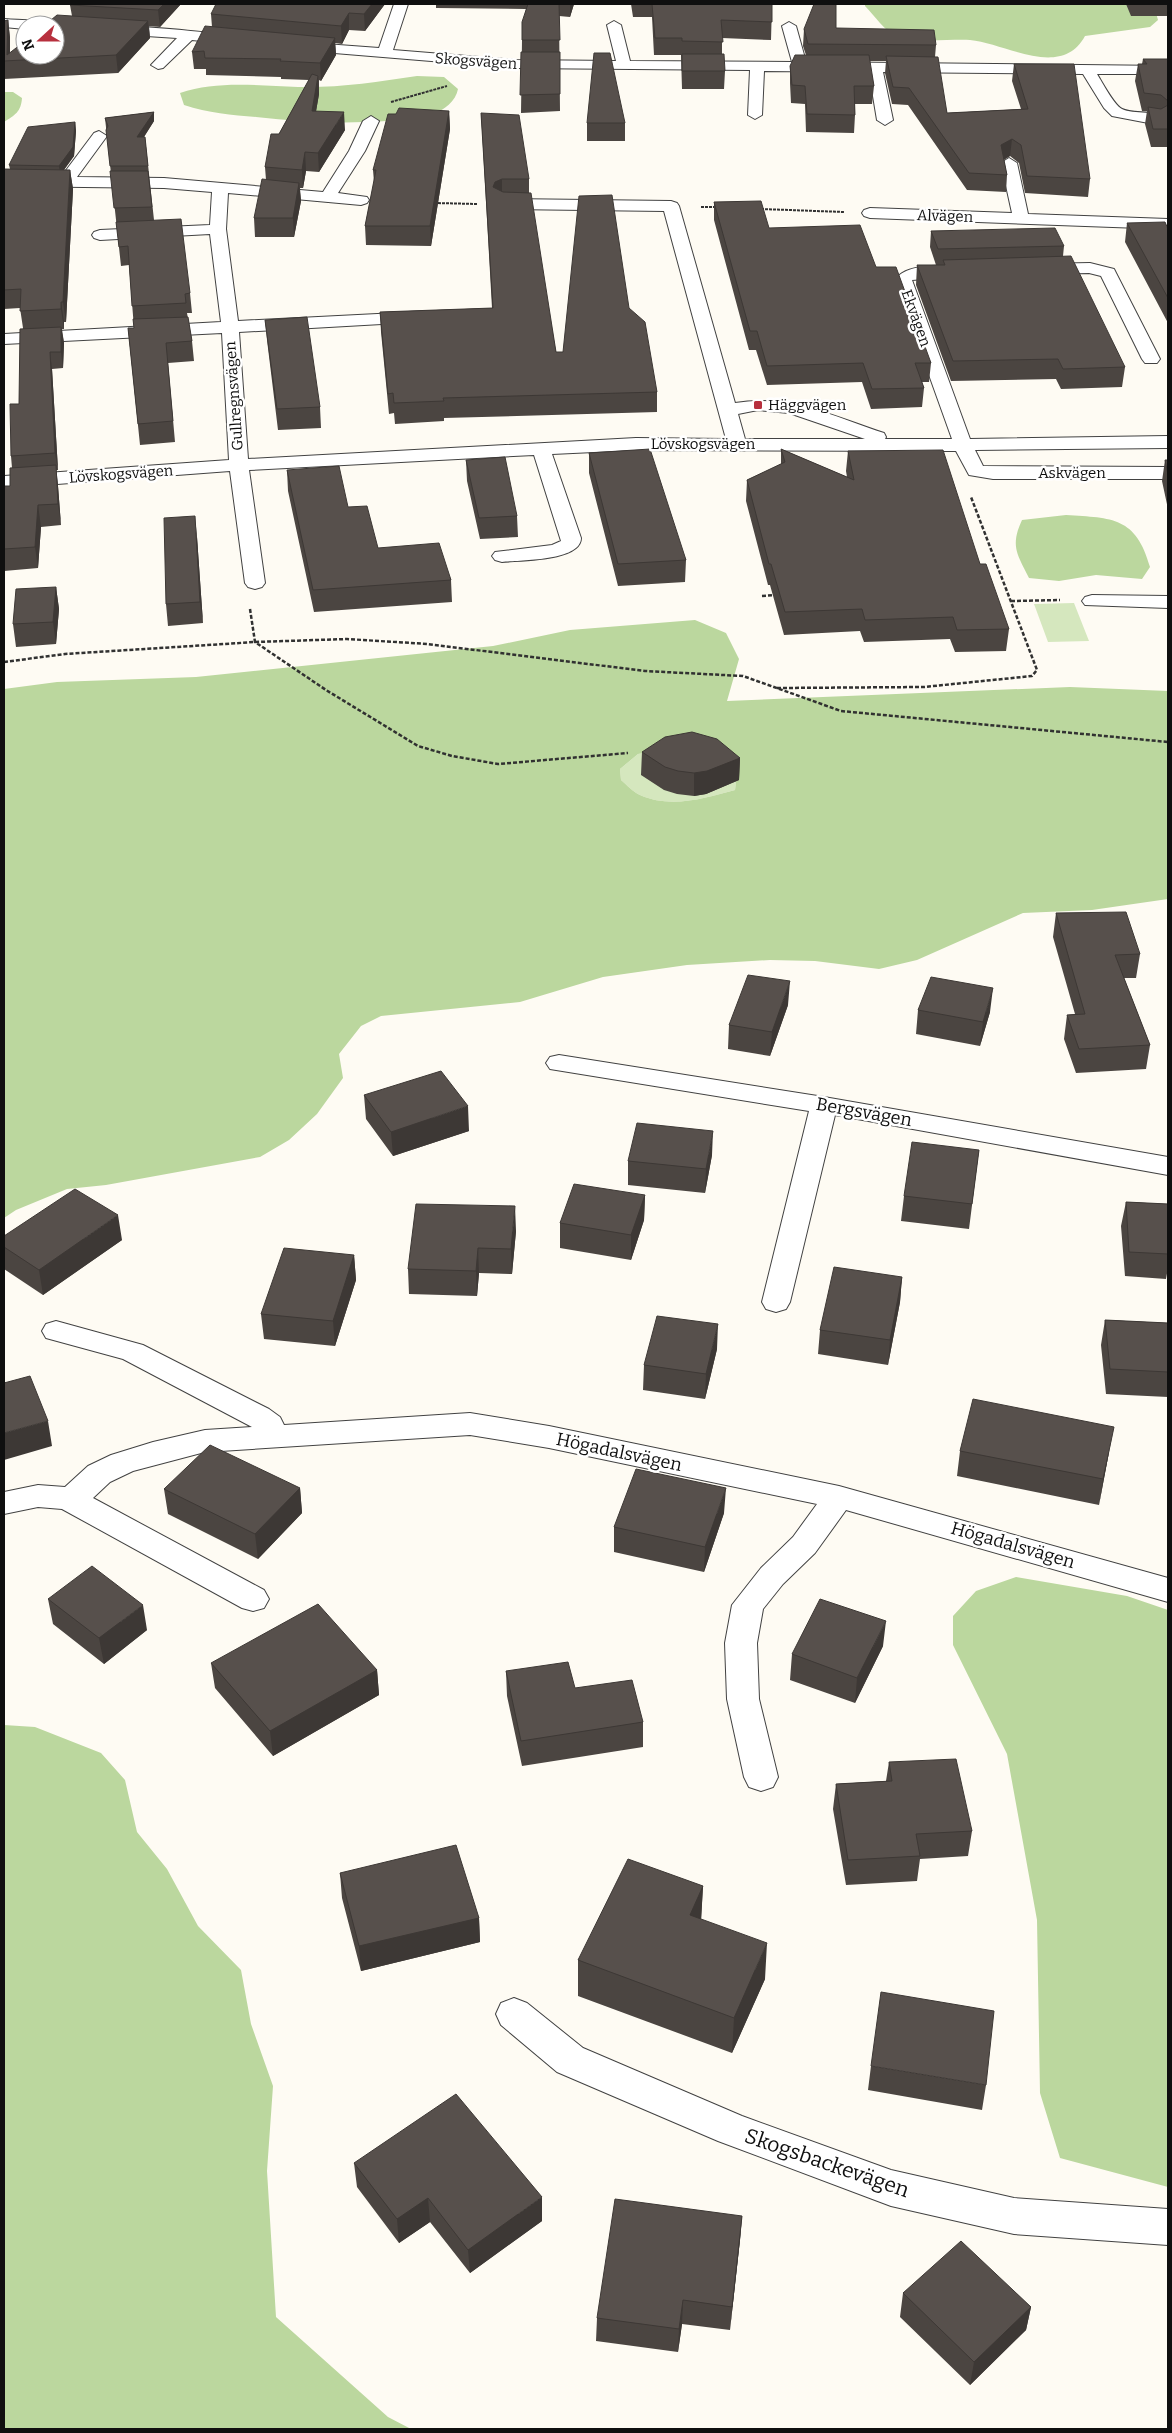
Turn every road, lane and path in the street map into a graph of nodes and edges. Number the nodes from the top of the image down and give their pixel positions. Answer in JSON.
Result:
{"nodes":[{"id":1,"x":401,"y":4,"type":"edge"},
{"id":2,"x":4,"y":23,"type":"edge"},
{"id":3,"x":614,"y":25,"type":"dead end"},
{"id":4,"x":789,"y":26,"type":"dead end"},
{"id":5,"x":189,"y":35,"type":"junction"},
{"id":6,"x":249,"y":42,"type":"edge"},
{"id":7,"x":281,"y":45,"type":"edge"},
{"id":8,"x":385,"y":53,"type":"junction"},
{"id":9,"x":624,"y":64,"type":"junction"},
{"id":10,"x":158,"y":65,"type":"dead end"},
{"id":11,"x":757,"y":65,"type":"junction"},
{"id":12,"x":800,"y":66,"type":"junction"},
{"id":13,"x":875,"y":66,"type":"junction"},
{"id":14,"x":1087,"y":69,"type":"junction"},
{"id":15,"x":1168,"y":70,"type":"edge"},
{"id":16,"x":447,"y":86,"type":"dead end"},
{"id":17,"x":755,"y":115,"type":"dead end"},
{"id":18,"x":885,"y":120,"type":"dead end"},
{"id":19,"x":1158,"y":120,"type":"edge"},
{"id":20,"x":371,"y":121,"type":"joint"},
{"id":21,"x":99,"y":136,"type":"dead end"},
{"id":22,"x":1008,"y":163,"type":"dead end"},
{"id":23,"x":4,"y":181,"type":"edge"},
{"id":24,"x":65,"y":182,"type":"junction"},
{"id":25,"x":220,"y":189,"type":"junction"},
{"id":26,"x":328,"y":197,"type":"junction"},
{"id":27,"x":361,"y":200,"type":"dead end"},
{"id":28,"x":426,"y":203,"type":"edge"},
{"id":29,"x":504,"y":204,"type":"joint"},
{"id":30,"x":671,"y":206,"type":"junction"},
{"id":31,"x":721,"y":208,"type":"edge"},
{"id":32,"x":760,"y":209,"type":"edge"},
{"id":33,"x":870,"y":213,"type":"joint"},
{"id":34,"x":1021,"y":218,"type":"junction"},
{"id":35,"x":1168,"y":224,"type":"edge"},
{"id":36,"x":218,"y":229,"type":"junction"},
{"id":37,"x":100,"y":235,"type":"dead end"},
{"id":38,"x":1023,"y":270,"type":"edge"},
{"id":39,"x":975,"y":271,"type":"edge"},
{"id":40,"x":438,"y":316,"type":"edge"},
{"id":41,"x":230,"y":326,"type":"junction"},
{"id":42,"x":4,"y":339,"type":"edge"},
{"id":43,"x":1151,"y":359,"type":"dead end"},
{"id":44,"x":728,"y":410,"type":"junction"},
{"id":45,"x":1168,"y":442,"type":"edge"},
{"id":46,"x":737,"y":444,"type":"junction"},
{"id":47,"x":890,"y":444,"type":"junction"},
{"id":48,"x":963,"y":445,"type":"junction"},
{"id":49,"x":541,"y":450,"type":"junction"},
{"id":50,"x":239,"y":465,"type":"junction"},
{"id":51,"x":976,"y":470,"type":"junction"},
{"id":52,"x":1168,"y":473,"type":"edge"},
{"id":53,"x":4,"y":482,"type":"edge"},
{"id":54,"x":502,"y":556,"type":"dead end"},
{"id":55,"x":256,"y":583,"type":"dead end"},
{"id":56,"x":782,"y":595,"type":"edge"},
{"id":57,"x":762,"y":596,"type":"dead end"},
{"id":58,"x":1011,"y":601,"type":"junction"},
{"id":59,"x":1092,"y":601,"type":"joint"},
{"id":60,"x":1168,"y":602,"type":"edge"},
{"id":61,"x":255,"y":642,"type":"junction"},
{"id":62,"x":4,"y":662,"type":"edge"},
{"id":63,"x":773,"y":688,"type":"junction"},
{"id":64,"x":1168,"y":742,"type":"edge"},
{"id":65,"x":628,"y":754,"type":"dead end"},
{"id":66,"x":559,"y":1064,"type":"dead end"},
{"id":67,"x":824,"y":1105,"type":"junction"},
{"id":68,"x":1168,"y":1166,"type":"edge"},
{"id":69,"x":776,"y":1302,"type":"dead end"},
{"id":70,"x":56,"y":1331,"type":"dead end"},
{"id":71,"x":273,"y":1436,"type":"junction"},
{"id":72,"x":839,"y":1497,"type":"junction"},
{"id":73,"x":71,"y":1500,"type":"junction"},
{"id":74,"x":4,"y":1503,"type":"edge"},
{"id":75,"x":1168,"y":1590,"type":"edge"},
{"id":76,"x":253,"y":1599,"type":"dead end"},
{"id":77,"x":761,"y":1777,"type":"dead end"},
{"id":78,"x":514,"y":2014,"type":"dead end"},
{"id":79,"x":1168,"y":2227,"type":"edge"}],
"edges":[{"from":1,"to":8,"type":"street"},
{"from":2,"to":5,"type":"street"},
{"from":3,"to":9,"type":"street"},
{"from":4,"to":12,"type":"street"},
{"from":5,"to":6,"type":"street"},
{"from":5,"to":10,"type":"street"},
{"from":7,"to":8,"type":"street","name":"Skogsvägen"},
{"from":8,"to":9,"type":"street","name":"Skogsvägen"},
{"from":9,"to":11,"type":"street","name":"Skogsvägen"},
{"from":11,"to":12,"type":"street","name":"Skogsvägen"},
{"from":11,"to":17,"type":"street"},
{"from":12,"to":13,"type":"street","name":"Skogsvägen"},
{"from":13,"to":14,"type":"street","name":"Skogsvägen"},
{"from":13,"to":18,"type":"street"},
{"from":14,"to":15,"type":"street","name":"Skogsvägen"},
{"from":14,"to":19,"type":"street"},
{"from":16,"to":20,"type":"path"},
{"from":20,"to":26,"type":"street"},
{"from":21,"to":24,"type":"street"},
{"from":22,"to":34,"type":"street"},
{"from":23,"to":24,"type":"street"},
{"from":24,"to":25,"type":"street"},
{"from":25,"to":26,"type":"street"},
{"from":25,"to":36,"type":"street","name":"Gullregnsvägen"},
{"from":26,"to":27,"type":"street"},
{"from":28,"to":29,"type":"path"},
{"from":29,"to":30,"type":"street"},
{"from":30,"to":31,"type":"path"},
{"from":30,"to":44,"type":"street"},
{"from":32,"to":33,"type":"path"},
{"from":33,"to":34,"type":"street","name":"Alvägen"},
{"from":34,"to":35,"type":"street","name":"Alvägen"},
{"from":36,"to":37,"type":"street"},
{"from":36,"to":41,"type":"street","name":"Gullregnsvägen"},
{"from":38,"to":43,"type":"street"},
{"from":39,"to":48,"type":"street","name":"Ekvägen"},
{"from":40,"to":41,"type":"street","name":"Gullregnsvägen"},
{"from":41,"to":42,"type":"street","name":"Gullregnsvägen"},
{"from":41,"to":50,"type":"street","name":"Gullregnsvägen"},
{"from":44,"to":46,"type":"street"},
{"from":44,"to":47,"type":"street"},
{"from":45,"to":48,"type":"street","name":"Lövskogsvägen"},
{"from":46,"to":47,"type":"street","name":"Lövskogsvägen"},
{"from":46,"to":49,"type":"street","name":"Lövskogsvägen"},
{"from":47,"to":48,"type":"street","name":"Lövskogsvägen"},
{"from":48,"to":51,"type":"street"},
{"from":49,"to":50,"type":"street","name":"Lövskogsvägen"},
{"from":49,"to":54,"type":"street"},
{"from":50,"to":53,"type":"street","name":"Lövskogsvägen"},
{"from":50,"to":55,"type":"street"},
{"from":51,"to":52,"type":"street","name":"Askvägen"},
{"from":51,"to":58,"type":"path"},
{"from":56,"to":57,"type":"path"},
{"from":58,"to":59,"type":"path"},
{"from":58,"to":63,"type":"path"},
{"from":59,"to":60,"type":"street"},
{"from":61,"to":62,"type":"path"},
{"from":61,"to":63,"type":"path"},
{"from":61,"to":65,"type":"path"},
{"from":63,"to":64,"type":"path"},
{"from":66,"to":67,"type":"street","name":"Bergsvägen"},
{"from":67,"to":68,"type":"street","name":"Bergsvägen"},
{"from":67,"to":69,"type":"street"},
{"from":70,"to":71,"type":"street"},
{"from":71,"to":72,"type":"street","name":"Högadalsvägen"},
{"from":71,"to":73,"type":"street","name":"Högadalsvägen"},
{"from":72,"to":75,"type":"street","name":"Högadalsvägen"},
{"from":72,"to":77,"type":"street"},
{"from":73,"to":74,"type":"street"},
{"from":73,"to":76,"type":"street"},
{"from":78,"to":79,"type":"street","name":"Skogsbackevägen"}]}
